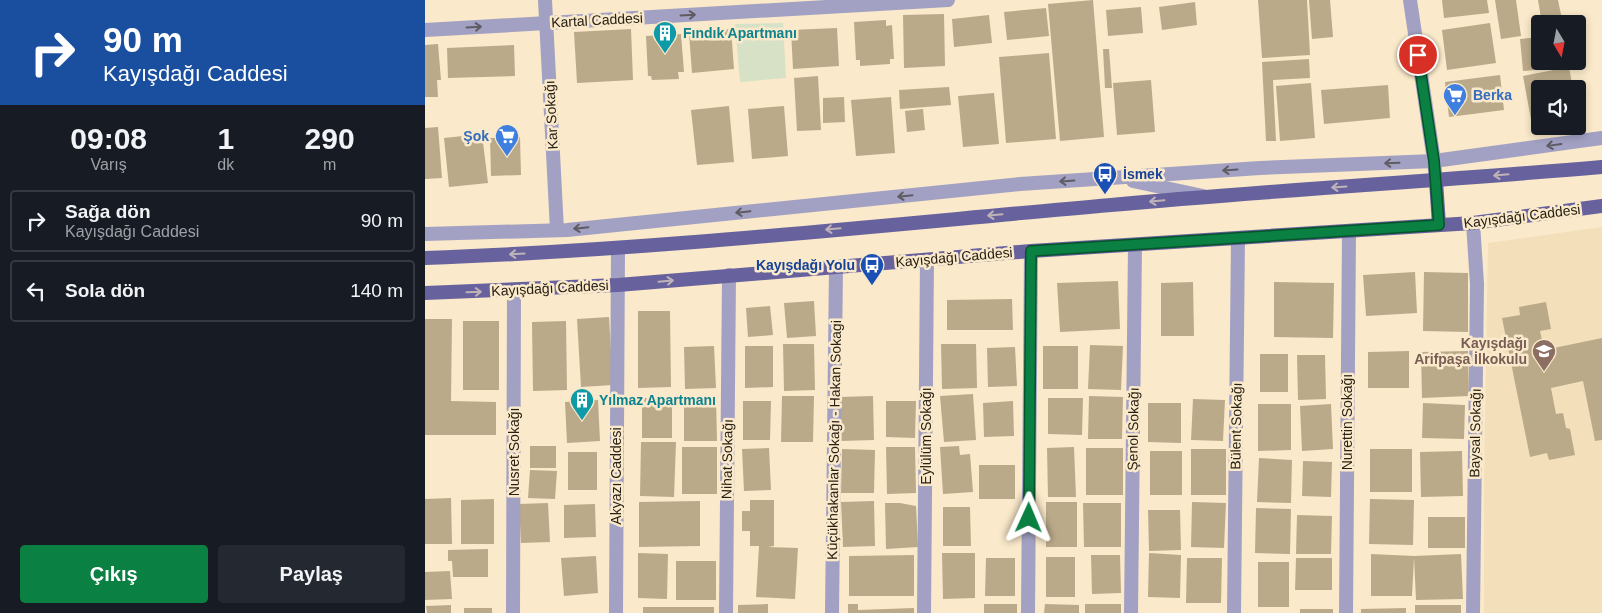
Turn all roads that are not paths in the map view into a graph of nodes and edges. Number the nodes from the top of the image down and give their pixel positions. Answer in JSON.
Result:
{"nodes":[{"id":1,"x":545,"y":0,"type":"edge"},
{"id":2,"x":948,"y":0,"type":"edge"},
{"id":3,"x":1410,"y":0,"type":"edge"},
{"id":4,"x":545,"y":23,"type":"junction"},
{"id":5,"x":425,"y":30,"type":"edge"},
{"id":6,"x":1602,"y":138,"type":"edge"},
{"id":7,"x":1434,"y":161,"type":"junction"},
{"id":8,"x":1602,"y":167,"type":"edge"},
{"id":9,"x":1115,"y":178,"type":"junction"},
{"id":10,"x":1435,"y":181,"type":"junction"},
{"id":11,"x":1205,"y":196,"type":"junction"},
{"id":12,"x":1602,"y":206,"type":"edge"},
{"id":13,"x":1473,"y":223,"type":"junction"},
{"id":14,"x":1439,"y":225,"type":"junction"},
{"id":15,"x":557,"y":230,"type":"junction"},
{"id":16,"x":1349,"y":232,"type":"junction"},
{"id":17,"x":425,"y":234,"type":"edge"},
{"id":18,"x":1238,"y":238,"type":"junction"},
{"id":19,"x":1135,"y":245,"type":"junction"},
{"id":20,"x":618,"y":248,"type":"junction"},
{"id":21,"x":1031,"y":251,"type":"junction"},
{"id":22,"x":425,"y":258,"type":"edge"},
{"id":23,"x":927,"y":260,"type":"junction"},
{"id":24,"x":836,"y":267,"type":"junction"},
{"id":25,"x":729,"y":275,"type":"junction"},
{"id":26,"x":618,"y":285,"type":"junction"},
{"id":27,"x":514,"y":290,"type":"junction"},
{"id":28,"x":425,"y":293,"type":"edge"},
{"id":29,"x":513,"y":613,"type":"edge"},
{"id":30,"x":616,"y":613,"type":"edge"},
{"id":31,"x":726,"y":613,"type":"edge"},
{"id":32,"x":832,"y":613,"type":"edge"},
{"id":33,"x":924,"y":613,"type":"edge"},
{"id":34,"x":1028,"y":613,"type":"edge"},
{"id":35,"x":1131,"y":613,"type":"edge"},
{"id":36,"x":1234,"y":613,"type":"edge"},
{"id":37,"x":1345,"y":613,"type":"edge"},
{"id":38,"x":1473,"y":613,"type":"edge"}],
"edges":[{"from":1,"to":4,"type":"street","name":"Kar Sokağı"},
{"from":4,"to":2,"type":"street","name":"Kartal Caddesi","one_way":true},
{"from":3,"to":7,"type":"street"},
{"from":5,"to":4,"type":"street","name":"Kartal Caddesi","one_way":true},
{"from":4,"to":15,"type":"street","name":"Kar Sokağı"},
{"from":6,"to":7,"type":"street","one_way":true},
{"from":7,"to":9,"type":"street","one_way":true},
{"from":7,"to":10,"type":"street"},
{"from":8,"to":10,"type":"main road","one_way":true},
{"from":9,"to":11,"type":"street"},
{"from":9,"to":15,"type":"street","one_way":true},
{"from":10,"to":11,"type":"main road","one_way":true},
{"from":10,"to":14,"type":"main road"},
{"from":11,"to":20,"type":"main road","one_way":true},
{"from":12,"to":13,"type":"main road","name":"Kayışdağı Caddesi"},
{"from":13,"to":14,"type":"main road","name":"Kayışdağı Caddesi"},
{"from":13,"to":38,"type":"street","name":"Baysal Sokağı"},
{"from":14,"to":16,"type":"main road","name":"Kayışdağı Caddesi"},
{"from":15,"to":17,"type":"street"},
{"from":16,"to":18,"type":"main road","name":"Kayışdağı Caddesi"},
{"from":16,"to":37,"type":"street","name":"Nurettin Sokağı"},
{"from":18,"to":19,"type":"main road","name":"Kayışdağı Caddesi"},
{"from":18,"to":36,"type":"street","name":"Bülent Sokağı"},
{"from":19,"to":21,"type":"main road","name":"Kayışdağı Caddesi"},
{"from":19,"to":35,"type":"street","name":"Şenol Sokağı"},
{"from":20,"to":22,"type":"main road","one_way":true},
{"from":20,"to":26,"type":"street","name":"Akyazı Caddesi"},
{"from":21,"to":23,"type":"main road","name":"Kayışdağı Caddesi"},
{"from":21,"to":34,"type":"street"},
{"from":23,"to":24,"type":"main road","name":"Kayışdağı Caddesi"},
{"from":23,"to":33,"type":"street","name":"Eylülüm Sokağı"},
{"from":24,"to":25,"type":"main road","name":"Kayışdağı Caddesi"},
{"from":24,"to":32,"type":"street","name":"Küçükhakanlar Sokağı - Hakan Sokagi"},
{"from":26,"to":25,"type":"main road","name":"Kayışdağı Caddesi","one_way":true},
{"from":25,"to":31,"type":"street","name":"Nihat Sokağı"},
{"from":26,"to":27,"type":"main road","name":"Kayışdağı Caddesi"},
{"from":26,"to":30,"type":"street","name":"Akyazı Caddesi"},
{"from":28,"to":27,"type":"main road","name":"Kayışdağı Caddesi","one_way":true},
{"from":27,"to":29,"type":"street","name":"Nusret Sokağı"}]}
